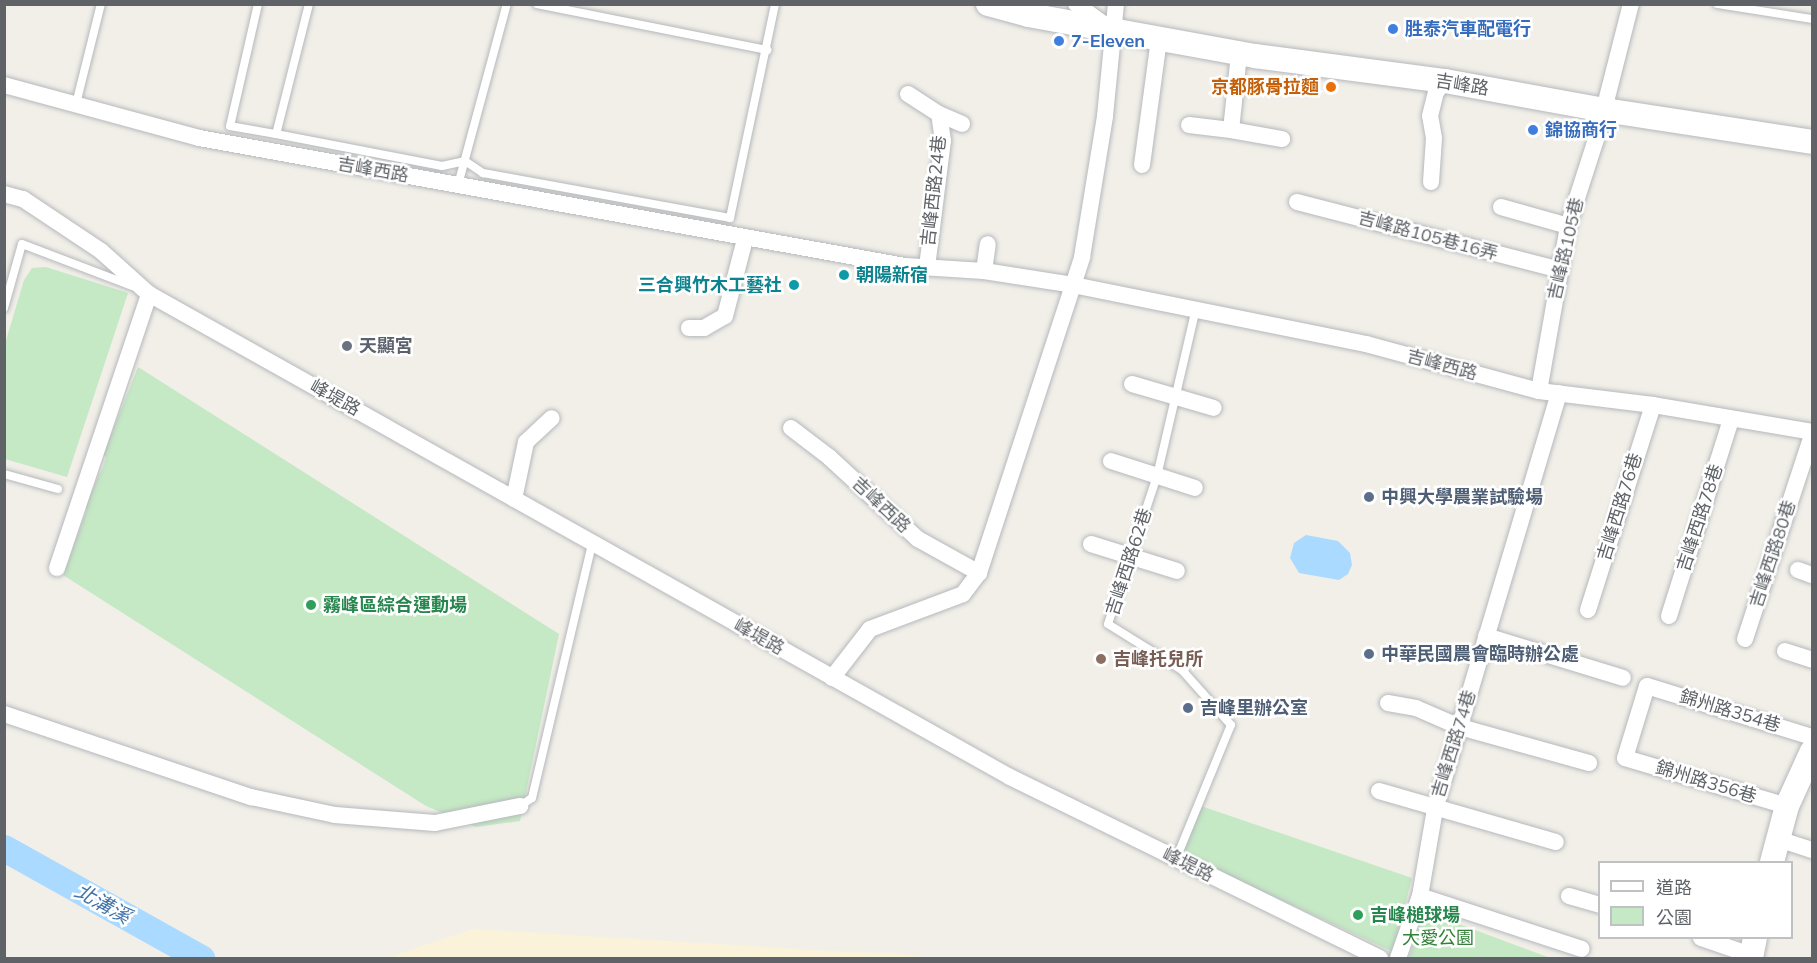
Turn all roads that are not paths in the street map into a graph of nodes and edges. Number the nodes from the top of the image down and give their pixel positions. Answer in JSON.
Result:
{"nodes":[{"id":1,"x":101,"y":4,"type":"edge"},
{"id":2,"x":258,"y":4,"type":"edge"},
{"id":3,"x":309,"y":4,"type":"edge"},
{"id":4,"x":507,"y":4,"type":"edge"},
{"id":5,"x":537,"y":4,"type":"edge"},
{"id":6,"x":775,"y":4,"type":"edge"},
{"id":7,"x":988,"y":4,"type":"edge"},
{"id":8,"x":1076,"y":4,"type":"edge"},
{"id":9,"x":1116,"y":4,"type":"edge"},
{"id":10,"x":1631,"y":4,"type":"edge"},
{"id":11,"x":1718,"y":4,"type":"edge"},
{"id":12,"x":1812,"y":19,"type":"edge"},
{"id":13,"x":1112,"y":30,"type":"junction"},
{"id":14,"x":1160,"y":40,"type":"junction"},
{"id":15,"x":767,"y":50,"type":"junction"},
{"id":16,"x":1239,"y":54,"type":"junction"},
{"id":17,"x":1445,"y":81,"type":"junction"},
{"id":18,"x":4,"y":85,"type":"edge"},
{"id":19,"x":908,"y":94,"type":"dead end"},
{"id":20,"x":78,"y":96,"type":"dead end"},
{"id":21,"x":1604,"y":110,"type":"junction"},
{"id":22,"x":939,"y":114,"type":"junction"},
{"id":23,"x":962,"y":124,"type":"dead end"},
{"id":24,"x":1189,"y":125,"type":"dead end"},
{"id":25,"x":1231,"y":130,"type":"junction"},
{"id":26,"x":276,"y":134,"type":"junction"},
{"id":27,"x":1282,"y":139,"type":"dead end"},
{"id":28,"x":1812,"y":141,"type":"edge"},
{"id":29,"x":465,"y":161,"type":"junction"},
{"id":30,"x":1142,"y":165,"type":"dead end"},
{"id":31,"x":1431,"y":182,"type":"dead end"},
{"id":32,"x":458,"y":185,"type":"junction"},
{"id":33,"x":4,"y":194,"type":"edge"},
{"id":34,"x":1297,"y":202,"type":"dead end"},
{"id":35,"x":1501,"y":207,"type":"dead end"},
{"id":36,"x":1568,"y":226,"type":"junction"},
{"id":37,"x":744,"y":239,"type":"junction"},
{"id":38,"x":988,"y":244,"type":"dead end"},
{"id":39,"x":927,"y":267,"type":"junction"},
{"id":40,"x":1559,"y":270,"type":"junction"},
{"id":41,"x":984,"y":271,"type":"junction"},
{"id":42,"x":1073,"y":285,"type":"junction"},
{"id":43,"x":149,"y":294,"type":"junction"},
{"id":44,"x":4,"y":308,"type":"edge"},
{"id":45,"x":1196,"y":309,"type":"junction"},
{"id":46,"x":689,"y":328,"type":"dead end"},
{"id":47,"x":1132,"y":384,"type":"dead end"},
{"id":48,"x":1539,"y":391,"type":"junction"},
{"id":49,"x":1559,"y":393,"type":"junction"},
{"id":50,"x":1178,"y":396,"type":"junction"},
{"id":51,"x":1653,"y":405,"type":"junction"},
{"id":52,"x":1214,"y":408,"type":"dead end"},
{"id":53,"x":552,"y":418,"type":"dead end"},
{"id":54,"x":1731,"y":419,"type":"junction"},
{"id":55,"x":791,"y":428,"type":"dead end"},
{"id":56,"x":1812,"y":434,"type":"edge"},
{"id":57,"x":1111,"y":461,"type":"dead end"},
{"id":58,"x":4,"y":474,"type":"edge"},
{"id":59,"x":1157,"y":476,"type":"junction"},
{"id":60,"x":58,"y":489,"type":"dead end"},
{"id":61,"x":1195,"y":489,"type":"dead end"},
{"id":62,"x":514,"y":499,"type":"junction"},
{"id":63,"x":1091,"y":544,"type":"dead end"},
{"id":64,"x":592,"y":545,"type":"junction"},
{"id":65,"x":1130,"y":558,"type":"junction"},
{"id":66,"x":57,"y":568,"type":"dead end"},
{"id":67,"x":1177,"y":571,"type":"dead end"},
{"id":68,"x":979,"y":573,"type":"junction"},
{"id":69,"x":1588,"y":610,"type":"dead end"},
{"id":70,"x":1669,"y":616,"type":"dead end"},
{"id":71,"x":1486,"y":636,"type":"junction"},
{"id":72,"x":1745,"y":639,"type":"dead end"},
{"id":73,"x":1785,"y":651,"type":"dead end"},
{"id":74,"x":1812,"y":660,"type":"edge"},
{"id":75,"x":832,"y":678,"type":"junction"},
{"id":76,"x":1623,"y":678,"type":"dead end"},
{"id":77,"x":1388,"y":703,"type":"dead end"},
{"id":78,"x":4,"y":714,"type":"edge"},
{"id":79,"x":1460,"y":727,"type":"junction"},
{"id":80,"x":1812,"y":737,"type":"edge"},
{"id":81,"x":1812,"y":751,"type":"edge"},
{"id":82,"x":1625,"y":758,"type":"joint"},
{"id":83,"x":1589,"y":763,"type":"dead end"},
{"id":84,"x":1379,"y":791,"type":"dead end"},
{"id":85,"x":520,"y":806,"type":"joint"},
{"id":86,"x":1787,"y":806,"type":"junction"},
{"id":87,"x":1435,"y":809,"type":"junction"},
{"id":88,"x":1778,"y":839,"type":"junction"},
{"id":89,"x":1556,"y":842,"type":"dead end"},
{"id":90,"x":1812,"y":850,"type":"edge"},
{"id":91,"x":1176,"y":859,"type":"junction"},
{"id":92,"x":1772,"y":861,"type":"edge"},
{"id":93,"x":1420,"y":896,"type":"junction"},
{"id":94,"x":1569,"y":896,"type":"dead end"},
{"id":95,"x":1598,"y":905,"type":"edge"},
{"id":96,"x":1705,"y":939,"type":"edge"},
{"id":97,"x":1582,"y":949,"type":"dead end"},
{"id":98,"x":1752,"y":950,"type":"edge"},
{"id":99,"x":1380,"y":958,"type":"edge"},
{"id":100,"x":1398,"y":958,"type":"edge"}],
"edges":[{"from":1,"to":20,"type":"lane"},
{"from":2,"to":26,"type":"lane"},
{"from":3,"to":26,"type":"lane"},
{"from":4,"to":29,"type":"lane"},
{"from":5,"to":15,"type":"lane"},
{"from":6,"to":15,"type":"lane"},
{"from":7,"to":13,"type":"street","name":"吉峰路"},
{"from":8,"to":13,"type":"street","name":"吉峰路"},
{"from":9,"to":13,"type":"street"},
{"from":10,"to":21,"type":"street","name":"吉峰路105巷"},
{"from":11,"to":12,"type":"lane"},
{"from":13,"to":14,"type":"street","name":"吉峰路"},
{"from":13,"to":42,"type":"street"},
{"from":14,"to":16,"type":"street","name":"吉峰路"},
{"from":14,"to":30,"type":"street"},
{"from":15,"to":29,"type":"lane"},
{"from":16,"to":17,"type":"street","name":"吉峰路"},
{"from":16,"to":25,"type":"street"},
{"from":17,"to":21,"type":"street","name":"吉峰路"},
{"from":17,"to":31,"type":"street"},
{"from":18,"to":32,"type":"street","name":"吉峰西路"},
{"from":19,"to":22,"type":"street"},
{"from":21,"to":28,"type":"street","name":"吉峰路"},
{"from":21,"to":36,"type":"street","name":"吉峰路105巷"},
{"from":22,"to":23,"type":"street"},
{"from":22,"to":39,"type":"street","name":"吉峰西路24巷"},
{"from":24,"to":25,"type":"street"},
{"from":25,"to":27,"type":"street"},
{"from":26,"to":29,"type":"lane"},
{"from":29,"to":32,"type":"lane"},
{"from":32,"to":37,"type":"street","name":"吉峰西路"},
{"from":33,"to":43,"type":"street","name":"峰堤路"},
{"from":34,"to":40,"type":"street","name":"吉峰路105巷16弄"},
{"from":35,"to":36,"type":"street"},
{"from":36,"to":40,"type":"street","name":"吉峰路105巷"},
{"from":37,"to":39,"type":"street","name":"吉峰西路"},
{"from":37,"to":46,"type":"street"},
{"from":38,"to":41,"type":"street"},
{"from":39,"to":41,"type":"street","name":"吉峰西路"},
{"from":40,"to":48,"type":"street","name":"吉峰路105巷"},
{"from":41,"to":42,"type":"street","name":"吉峰西路"},
{"from":42,"to":45,"type":"street","name":"吉峰西路"},
{"from":42,"to":68,"type":"street"},
{"from":43,"to":44,"type":"lane"},
{"from":43,"to":62,"type":"street","name":"峰堤路"},
{"from":43,"to":66,"type":"street"},
{"from":45,"to":48,"type":"street","name":"吉峰西路"},
{"from":45,"to":50,"type":"lane","name":"吉峰西路62巷"},
{"from":47,"to":50,"type":"street"},
{"from":48,"to":49,"type":"street","name":"吉峰西路"},
{"from":49,"to":51,"type":"street","name":"吉峰西路"},
{"from":49,"to":71,"type":"street","name":"吉峰西路74巷"},
{"from":50,"to":52,"type":"street"},
{"from":50,"to":59,"type":"lane","name":"吉峰西路62巷"},
{"from":51,"to":54,"type":"street","name":"吉峰西路"},
{"from":51,"to":69,"type":"street","name":"吉峰西路76巷"},
{"from":53,"to":62,"type":"street"},
{"from":54,"to":56,"type":"street","name":"吉峰西路"},
{"from":54,"to":70,"type":"street","name":"吉峰西路78巷"},
{"from":55,"to":68,"type":"street","name":"吉峰西路"},
{"from":56,"to":72,"type":"street","name":"吉峰西路80巷"},
{"from":57,"to":59,"type":"street"},
{"from":58,"to":60,"type":"lane"},
{"from":59,"to":61,"type":"street"},
{"from":59,"to":65,"type":"lane","name":"吉峰西路62巷"},
{"from":62,"to":64,"type":"street","name":"峰堤路"},
{"from":63,"to":65,"type":"street"},
{"from":64,"to":75,"type":"street","name":"峰堤路"},
{"from":64,"to":85,"type":"lane"},
{"from":65,"to":67,"type":"street"},
{"from":65,"to":91,"type":"lane","name":"吉峰西路62巷"},
{"from":68,"to":75,"type":"street"},
{"from":71,"to":76,"type":"street"},
{"from":71,"to":79,"type":"street","name":"吉峰西路74巷"},
{"from":73,"to":74,"type":"street"},
{"from":75,"to":91,"type":"street","name":"峰堤路"},
{"from":77,"to":79,"type":"street"},
{"from":78,"to":85,"type":"street"},
{"from":79,"to":83,"type":"street"},
{"from":79,"to":87,"type":"street","name":"吉峰西路74巷"},
{"from":80,"to":82,"type":"street","name":"錦州路354巷"},
{"from":81,"to":86,"type":"street"},
{"from":82,"to":86,"type":"street","name":"錦州路356巷"},
{"from":84,"to":87,"type":"street"},
{"from":86,"to":88,"type":"street"},
{"from":87,"to":89,"type":"street"},
{"from":87,"to":93,"type":"street","name":"吉峰西路74巷"},
{"from":88,"to":90,"type":"street"},
{"from":88,"to":92,"type":"street"},
{"from":91,"to":99,"type":"street","name":"峰堤路"},
{"from":93,"to":97,"type":"street"},
{"from":93,"to":100,"type":"street","name":"吉峰西路74巷"},
{"from":94,"to":95,"type":"street"},
{"from":96,"to":98,"type":"street"}]}
